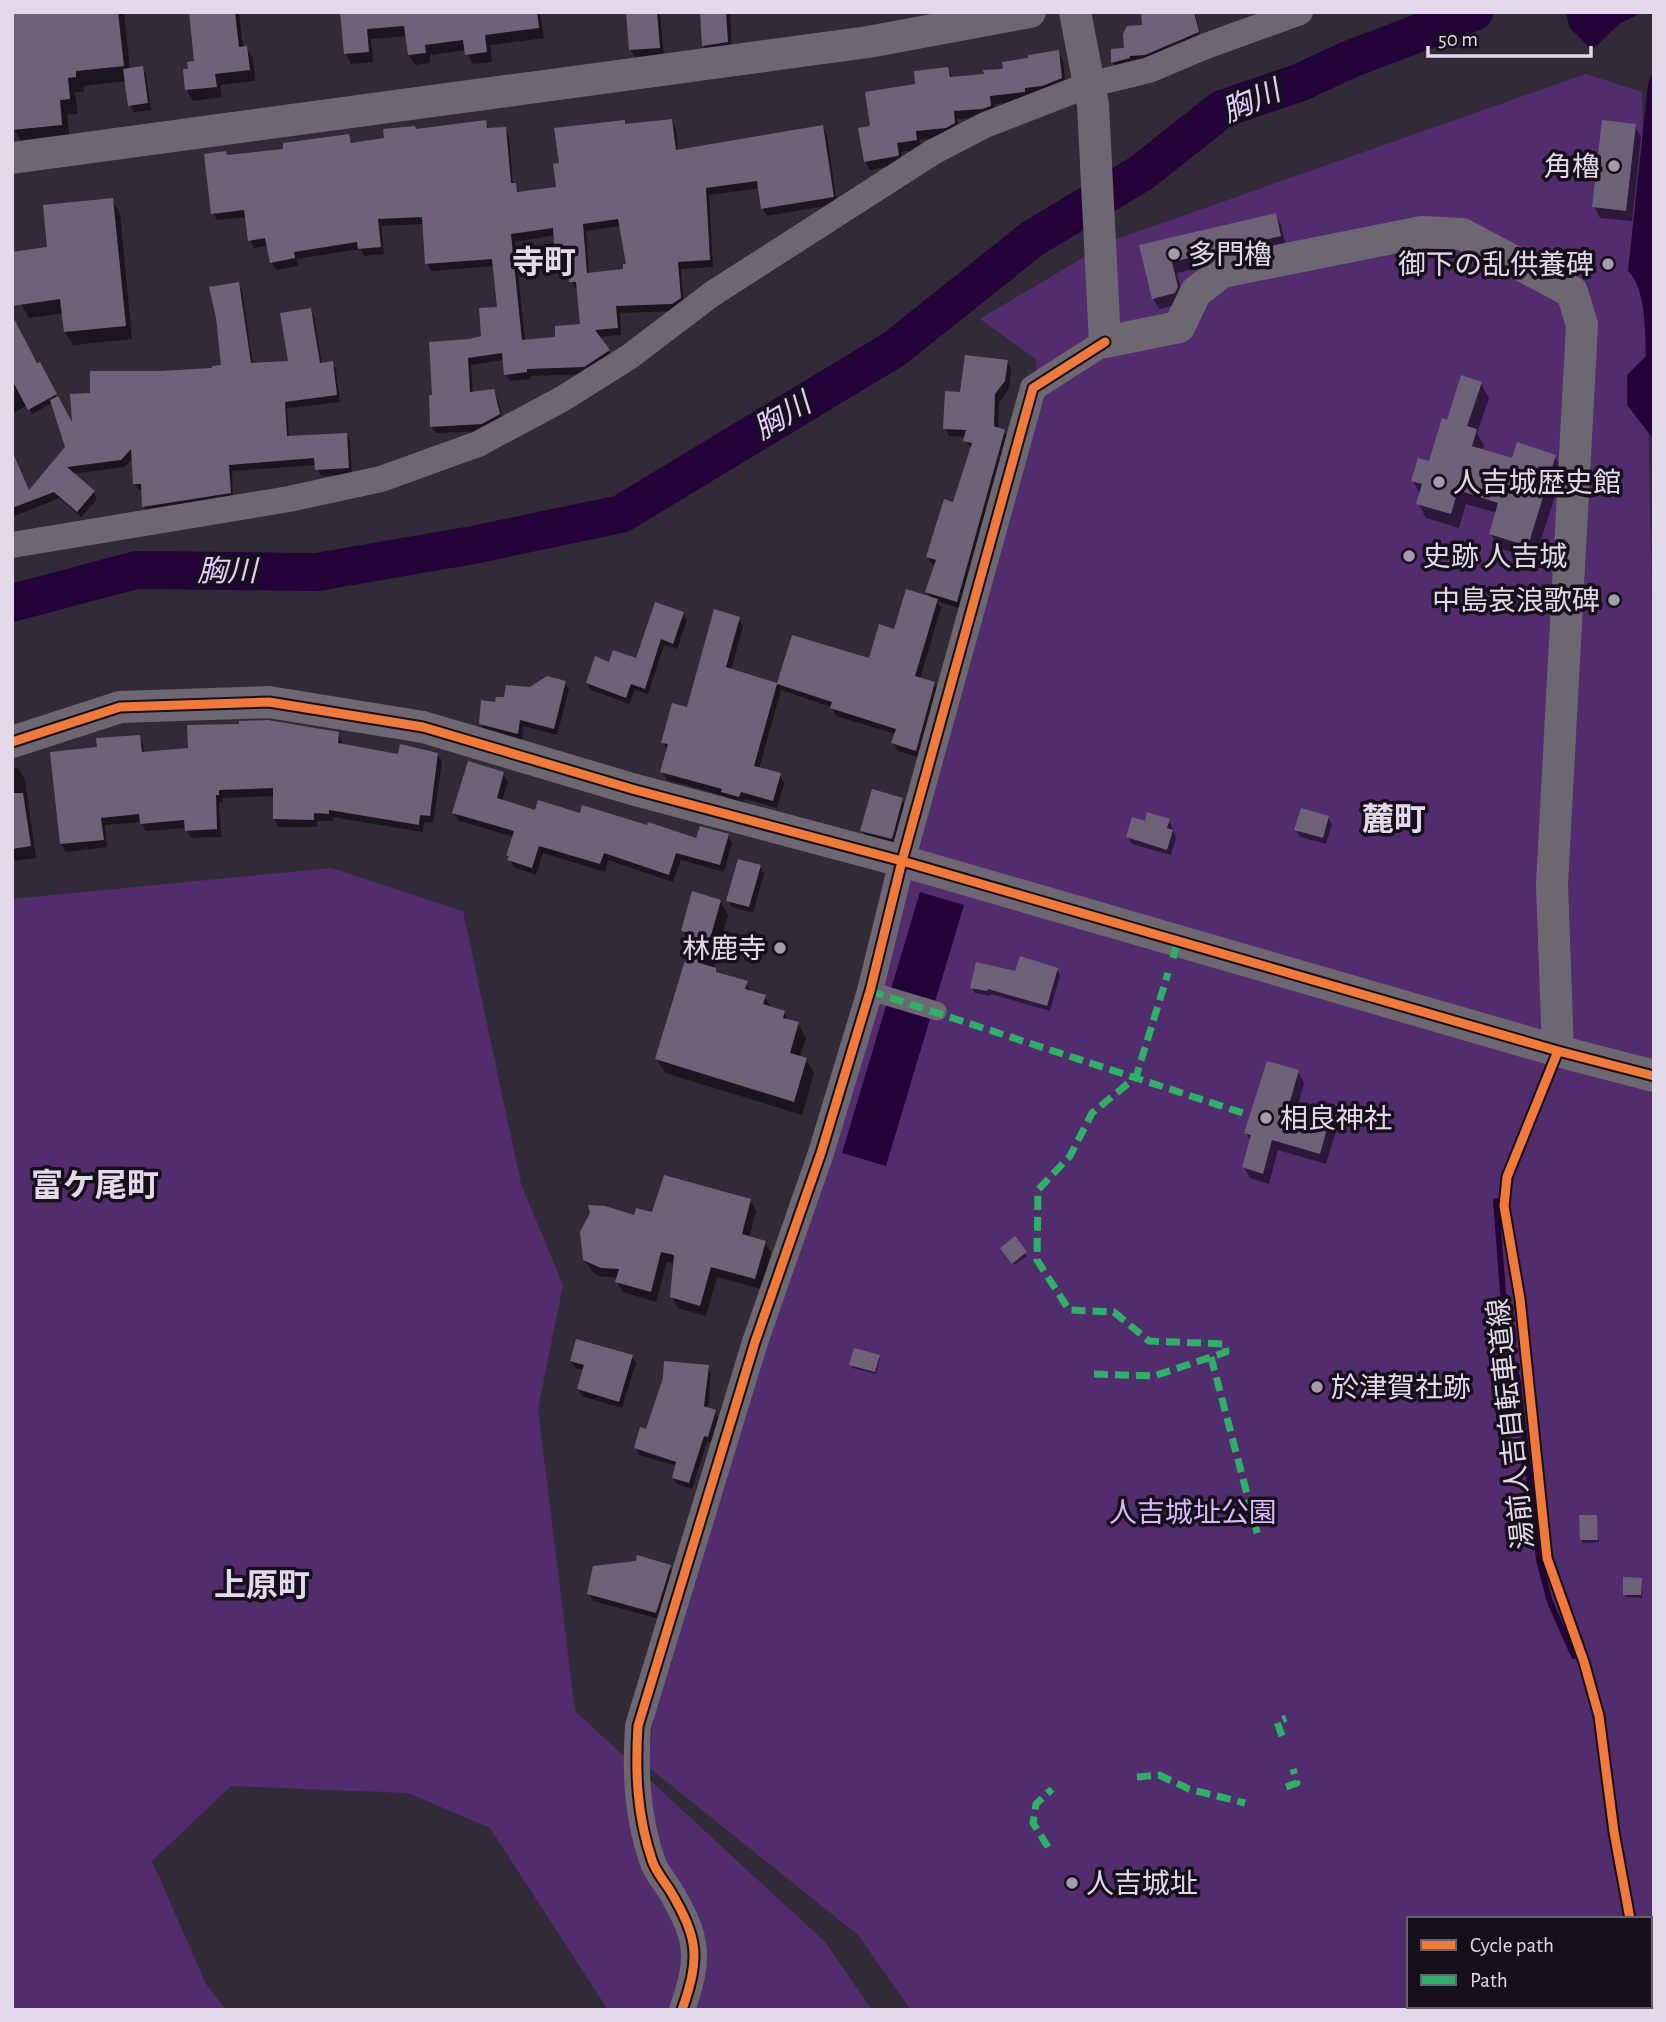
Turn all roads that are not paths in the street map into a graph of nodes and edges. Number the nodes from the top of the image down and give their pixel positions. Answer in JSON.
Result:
{"nodes":[{"id":1,"x":1030,"y":12,"type":"edge"},
{"id":2,"x":1075,"y":12,"type":"edge"},
{"id":3,"x":1300,"y":12,"type":"edge"},
{"id":4,"x":1090,"y":95,"type":"junction"},
{"id":5,"x":12,"y":158,"type":"edge"},
{"id":6,"x":1105,"y":342,"type":"junction"},
{"id":7,"x":12,"y":545,"type":"edge"},
{"id":8,"x":12,"y":742,"type":"edge"},
{"id":9,"x":902,"y":861,"type":"junction"},
{"id":10,"x":878,"y":993,"type":"junction"},
{"id":11,"x":937,"y":1011,"type":"dead end"},
{"id":12,"x":1558,"y":1051,"type":"junction"},
{"id":13,"x":1654,"y":1076,"type":"edge"},
{"id":14,"x":682,"y":2010,"type":"edge"}],
"edges":[{"from":1,"to":5,"type":"street"},
{"from":2,"to":4,"type":"street"},
{"from":3,"to":4,"type":"street"},
{"from":4,"to":6,"type":"street"},
{"from":4,"to":7,"type":"street"},
{"from":6,"to":9,"type":"street"},
{"from":6,"to":12,"type":"street"},
{"from":8,"to":9,"type":"street"},
{"from":9,"to":10,"type":"street"},
{"from":9,"to":12,"type":"street"},
{"from":10,"to":11,"type":"street"},
{"from":10,"to":14,"type":"street"},
{"from":12,"to":13,"type":"street"}]}
